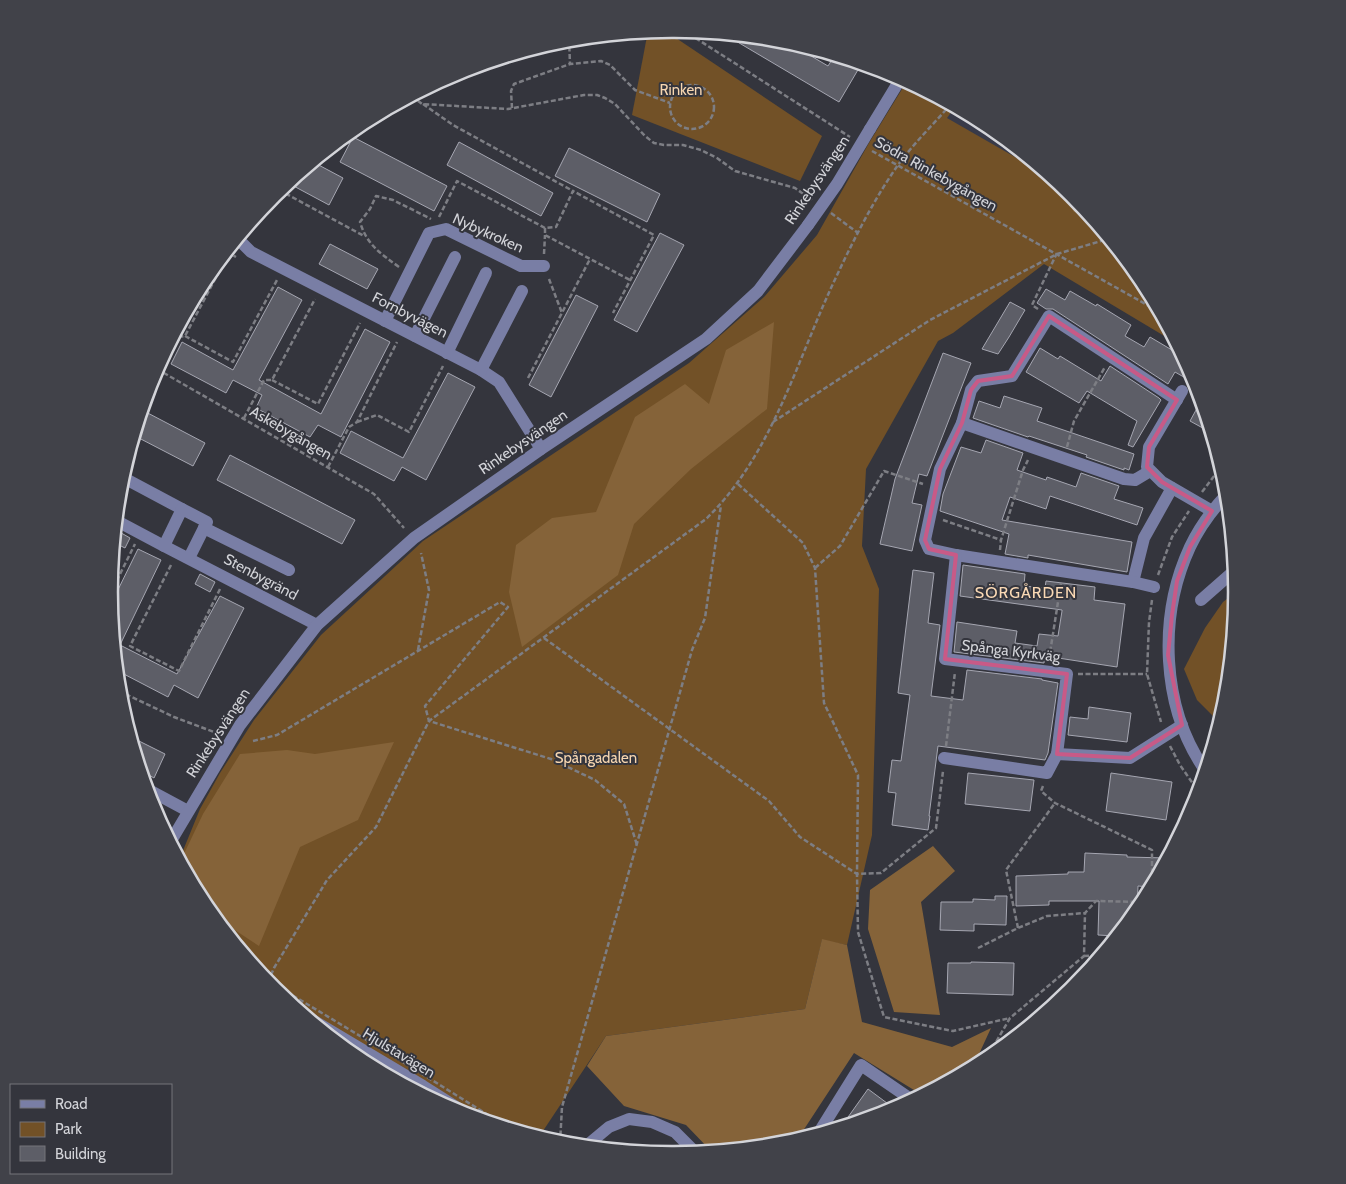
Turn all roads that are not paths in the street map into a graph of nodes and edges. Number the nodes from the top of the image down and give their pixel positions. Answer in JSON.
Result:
{"nodes":[{"id":1,"x":897,"y":85,"type":"edge"},
{"id":2,"x":242,"y":243,"type":"edge"},
{"id":3,"x":455,"y":257,"type":"dead end"},
{"id":4,"x":544,"y":266,"type":"road end"},
{"id":5,"x":486,"y":273,"type":"dead end"},
{"id":6,"x":522,"y":291,"type":"dead end"},
{"id":7,"x":385,"y":321,"type":"junction"},
{"id":8,"x":415,"y":336,"type":"junction"},
{"id":9,"x":447,"y":353,"type":"junction"},
{"id":10,"x":481,"y":370,"type":"junction"},
{"id":11,"x":962,"y":423,"type":"junction"},
{"id":12,"x":541,"y":449,"type":"junction"},
{"id":13,"x":1150,"y":471,"type":"junction"},
{"id":14,"x":130,"y":481,"type":"edge"},
{"id":15,"x":1172,"y":488,"type":"junction"},
{"id":16,"x":1220,"y":502,"type":"edge"},
{"id":17,"x":182,"y":509,"type":"junction"},
{"id":18,"x":1212,"y":511,"type":"junction"},
{"id":19,"x":123,"y":524,"type":"edge"},
{"id":20,"x":204,"y":528,"type":"junction"},
{"id":21,"x":164,"y":546,"type":"junction"},
{"id":22,"x":183,"y":555,"type":"junction"},
{"id":23,"x":956,"y":555,"type":"junction"},
{"id":24,"x":289,"y":570,"type":"dead end"},
{"id":25,"x":1227,"y":576,"type":"edge"},
{"id":26,"x":1133,"y":582,"type":"junction"},
{"id":27,"x":1154,"y":588,"type":"dead end"},
{"id":28,"x":1201,"y":600,"type":"dead end"},
{"id":29,"x":317,"y":625,"type":"junction"},
{"id":30,"x":1182,"y":725,"type":"junction"},
{"id":31,"x":1057,"y":754,"type":"junction"},
{"id":32,"x":944,"y":758,"type":"road end"},
{"id":33,"x":1201,"y":762,"type":"edge"},
{"id":34,"x":157,"y":795,"type":"edge"},
{"id":35,"x":188,"y":811,"type":"junction"},
{"id":36,"x":175,"y":834,"type":"edge"},
{"id":37,"x":353,"y":1045,"type":"edge"},
{"id":38,"x":426,"y":1088,"type":"edge"},
{"id":39,"x":905,"y":1095,"type":"edge"},
{"id":40,"x":823,"y":1126,"type":"edge"},
{"id":41,"x":592,"y":1141,"type":"edge"},
{"id":42,"x":689,"y":1146,"type":"edge"}],
"edges":[{"from":1,"to":12,"type":"street","name":"Rinkebysvängen","bridge":true},
{"from":2,"to":7,"type":"street","name":"Fornbyvägen"},
{"from":3,"to":8,"type":"street"},
{"from":4,"to":7,"type":"street","name":"Nybykroken"},
{"from":5,"to":9,"type":"street"},
{"from":6,"to":10,"type":"street"},
{"from":7,"to":8,"type":"street","name":"Fornbyvägen"},
{"from":8,"to":9,"type":"street","name":"Fornbyvägen"},
{"from":9,"to":10,"type":"street","name":"Fornbyvägen"},
{"from":10,"to":12,"type":"street","name":"Fornbyvägen"},
{"from":11,"to":13,"type":"street"},
{"from":11,"to":13,"type":"street"},
{"from":11,"to":23,"type":"street"},
{"from":12,"to":29,"type":"street","name":"Rinkebysvängen"},
{"from":13,"to":15,"type":"street"},
{"from":14,"to":17,"type":"street"},
{"from":15,"to":18,"type":"street"},
{"from":15,"to":26,"type":"street"},
{"from":16,"to":18,"type":"street"},
{"from":17,"to":20,"type":"street"},
{"from":17,"to":21,"type":"street"},
{"from":18,"to":30,"type":"street"},
{"from":19,"to":21,"type":"street","name":"Stenbygränd"},
{"from":20,"to":22,"type":"street"},
{"from":20,"to":24,"type":"street"},
{"from":21,"to":22,"type":"street","name":"Stenbygränd"},
{"from":22,"to":29,"type":"street","name":"Stenbygränd"},
{"from":23,"to":26,"type":"street"},
{"from":23,"to":31,"type":"street","name":"Spånga Kyrkväg"},
{"from":25,"to":28,"type":"street"},
{"from":26,"to":27,"type":"street"},
{"from":29,"to":35,"type":"street","name":"Rinkebysvängen"},
{"from":30,"to":31,"type":"street"},
{"from":30,"to":33,"type":"street"},
{"from":31,"to":32,"type":"street","name":"Spånga Kyrkväg"},
{"from":34,"to":35,"type":"street"},
{"from":35,"to":36,"type":"street","name":"Rinkebysvängen"},
{"from":37,"to":38,"type":"street","name":"Hjulstavägen"},
{"from":39,"to":40,"type":"street"},
{"from":41,"to":42,"type":"street"}]}
